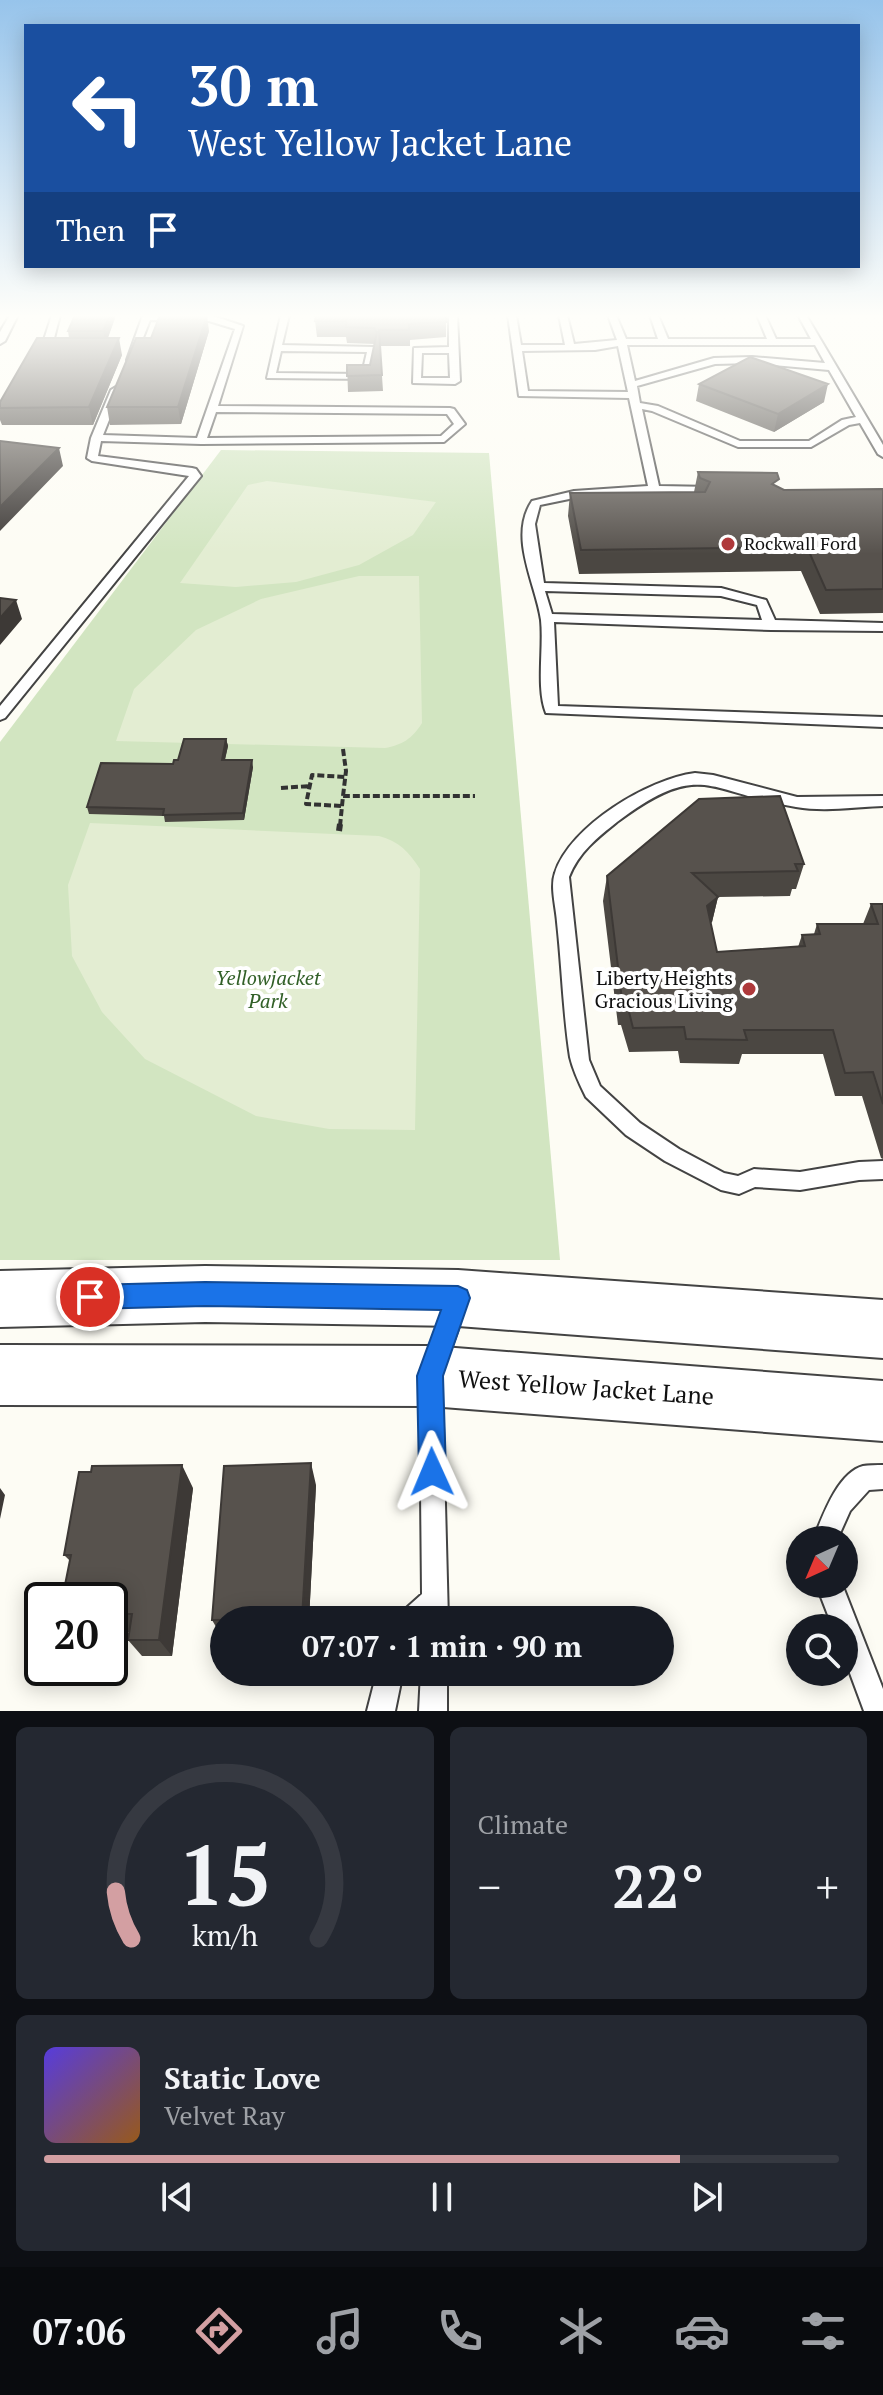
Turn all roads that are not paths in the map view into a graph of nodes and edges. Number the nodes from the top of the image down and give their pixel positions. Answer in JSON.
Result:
{"nodes":[{"id":1,"x":114,"y":395,"type":"edge"},
{"id":2,"x":218,"y":395,"type":"edge"},
{"id":3,"x":616,"y":395,"type":"edge"},
{"id":4,"x":633,"y":395,"type":"junction"},
{"id":5,"x":849,"y":395,"type":"edge"},
{"id":6,"x":213,"y":409,"type":"junction"},
{"id":7,"x":863,"y":419,"type":"junction"},
{"id":8,"x":869,"y":430,"type":"junction"},
{"id":9,"x":883,"y":430,"type":"edge"},
{"id":10,"x":96,"y":438,"type":"junction"},
{"id":11,"x":201,"y":441,"type":"junction"},
{"id":12,"x":883,"y":454,"type":"edge"},
{"id":13,"x":654,"y":489,"type":"junction"},
{"id":14,"x":727,"y":490,"type":"edge"},
{"id":15,"x":689,"y":507,"type":"edge"},
{"id":16,"x":536,"y":587,"type":"junction"},
{"id":17,"x":547,"y":618,"type":"junction"},
{"id":18,"x":771,"y":626,"type":"junction"},
{"id":19,"x":883,"y":627,"type":"edge"},
{"id":20,"x":0,"y":715,"type":"edge"},
{"id":21,"x":883,"y":722,"type":"edge"},
{"id":22,"x":883,"y":801,"type":"edge"},
{"id":23,"x":883,"y":1170,"type":"edge"},
{"id":24,"x":458,"y":1298,"type":"junction"},
{"id":25,"x":0,"y":1299,"type":"edge"},
{"id":26,"x":883,"y":1329,"type":"edge"},
{"id":27,"x":0,"y":1375,"type":"edge"},
{"id":28,"x":430,"y":1376,"type":"junction"},
{"id":29,"x":883,"y":1411,"type":"edge"},
{"id":30,"x":883,"y":1477,"type":"edge"},
{"id":31,"x":831,"y":1526,"type":"edge"},
{"id":32,"x":834,"y":1598,"type":"edge"},
{"id":33,"x":435,"y":1606,"type":"edge"},
{"id":34,"x":387,"y":1686,"type":"edge"},
{"id":35,"x":434,"y":1686,"type":"edge"},
{"id":36,"x":381,"y":1711,"type":"edge"},
{"id":37,"x":433,"y":1711,"type":"edge"},
{"id":38,"x":878,"y":1711,"type":"edge"}],
"edges":[{"from":1,"to":10,"type":"lane"},
{"from":2,"to":6,"type":"lane"},
{"from":3,"to":4,"type":"lane"},
{"from":4,"to":7,"type":"lane"},
{"from":4,"to":13,"type":"lane"},
{"from":5,"to":7,"type":"lane"},
{"from":6,"to":11,"type":"lane"},
{"from":6,"to":11,"type":"lane"},
{"from":7,"to":8,"type":"lane"},
{"from":8,"to":9,"type":"lane"},
{"from":8,"to":12,"type":"lane"},
{"from":10,"to":11,"type":"lane"},
{"from":10,"to":20,"type":"lane"},
{"from":13,"to":14,"type":"lane"},
{"from":13,"to":15,"type":"lane"},
{"from":13,"to":16,"type":"lane"},
{"from":16,"to":17,"type":"lane"},
{"from":16,"to":18,"type":"lane"},
{"from":17,"to":18,"type":"lane"},
{"from":17,"to":21,"type":"lane"},
{"from":18,"to":19,"type":"lane"},
{"from":22,"to":23,"type":"lane"},
{"from":24,"to":25,"type":"street"},
{"from":24,"to":26,"type":"street"},
{"from":24,"to":28,"type":"lane"},
{"from":27,"to":28,"type":"street","name":"West Yellow Jacket Lane"},
{"from":28,"to":29,"type":"street","name":"West Yellow Jacket Lane"},
{"from":28,"to":33,"type":"lane"},
{"from":30,"to":31,"type":"lane"},
{"from":32,"to":38,"type":"lane"},
{"from":34,"to":36,"type":"lane"},
{"from":35,"to":37,"type":"lane"}]}
